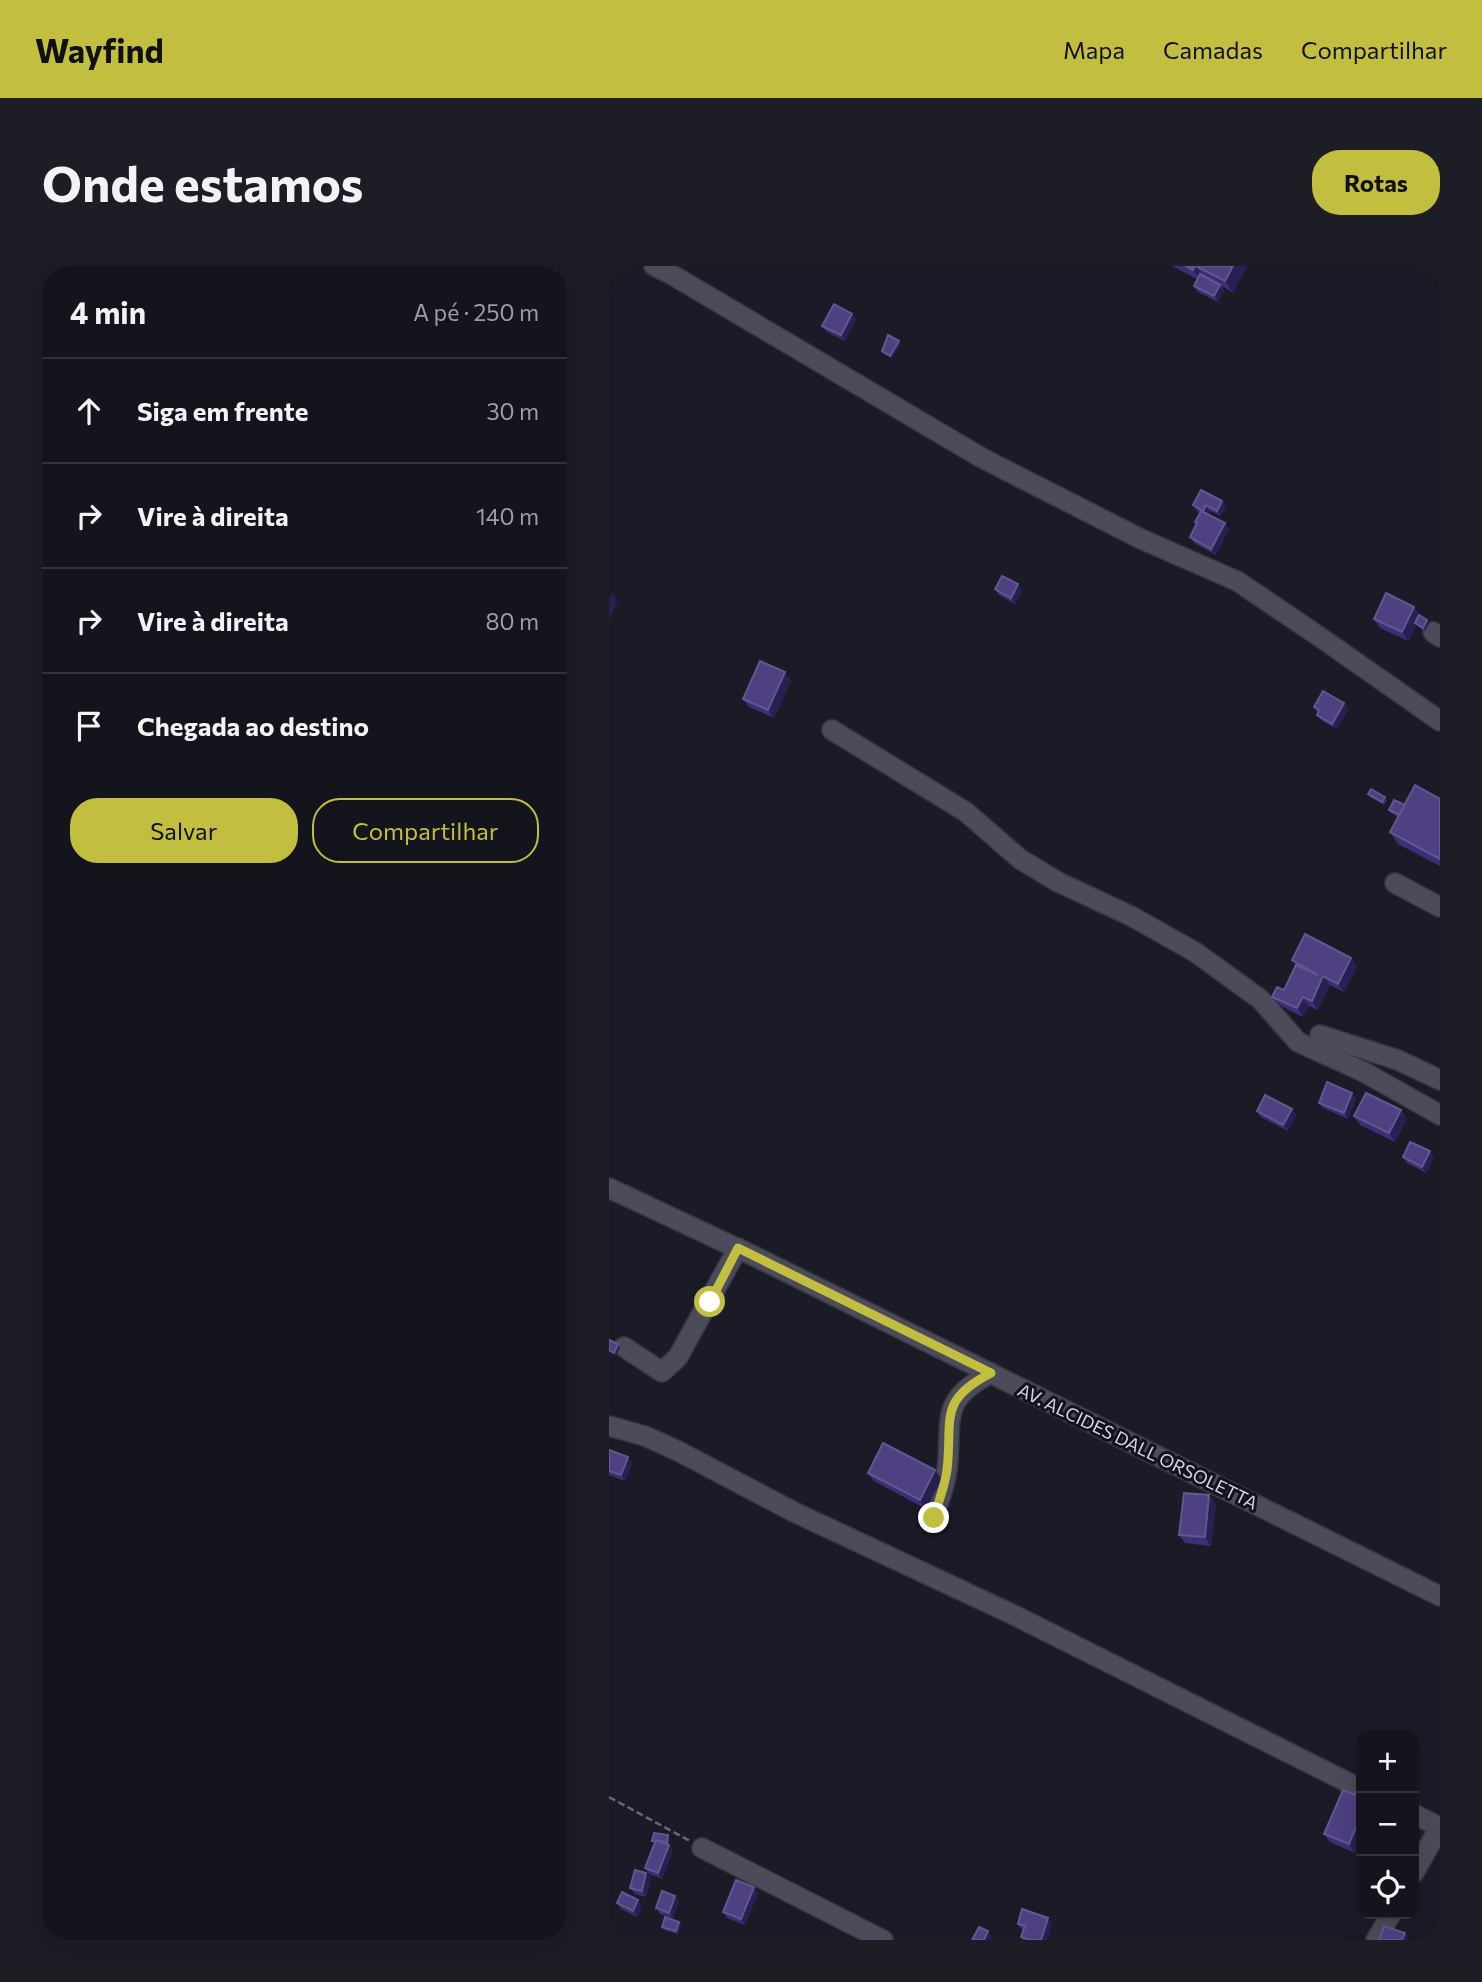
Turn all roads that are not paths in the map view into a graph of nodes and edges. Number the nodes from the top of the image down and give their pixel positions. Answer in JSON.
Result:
{"nodes":[{"id":1,"x":654,"y":266,"type":"edge"},
{"id":2,"x":1440,"y":722,"type":"edge"},
{"id":3,"x":832,"y":730,"type":"dead end"},
{"id":4,"x":1395,"y":883,"type":"dead end"},
{"id":5,"x":1440,"y":907,"type":"edge"},
{"id":6,"x":1320,"y":1034,"type":"dead end"},
{"id":7,"x":1440,"y":1080,"type":"edge"},
{"id":8,"x":1440,"y":1115,"type":"edge"},
{"id":9,"x":609,"y":1188,"type":"edge"},
{"id":10,"x":738,"y":1248,"type":"junction"},
{"id":11,"x":624,"y":1346,"type":"dead end"},
{"id":12,"x":991,"y":1373,"type":"junction"},
{"id":13,"x":609,"y":1426,"type":"edge"},
{"id":14,"x":934,"y":1518,"type":"dead end"},
{"id":15,"x":1440,"y":1596,"type":"edge"},
{"id":16,"x":1356,"y":1786,"type":"edge"},
{"id":17,"x":1419,"y":1816,"type":"edge"},
{"id":18,"x":1440,"y":1826,"type":"edge"},
{"id":19,"x":702,"y":1848,"type":"road end"},
{"id":20,"x":1419,"y":1864,"type":"edge"},
{"id":21,"x":1388,"y":1919,"type":"edge"},
{"id":22,"x":883,"y":1940,"type":"edge"},
{"id":23,"x":1376,"y":1940,"type":"edge"}],
"edges":[{"from":1,"to":2,"type":"street"},
{"from":3,"to":8,"type":"street"},
{"from":4,"to":5,"type":"street"},
{"from":6,"to":7,"type":"street"},
{"from":9,"to":10,"type":"street","name":"AV. ALCIDES DALL ORSOLETTA"},
{"from":10,"to":11,"type":"street"},
{"from":10,"to":12,"type":"street","name":"AV. ALCIDES DALL ORSOLETTA"},
{"from":12,"to":14,"type":"street"},
{"from":12,"to":15,"type":"street","name":"AV. ALCIDES DALL ORSOLETTA"},
{"from":13,"to":16,"type":"street"},
{"from":17,"to":18,"type":"street"},
{"from":18,"to":20,"type":"street"},
{"from":19,"to":22,"type":"street"},
{"from":21,"to":23,"type":"street"}]}
